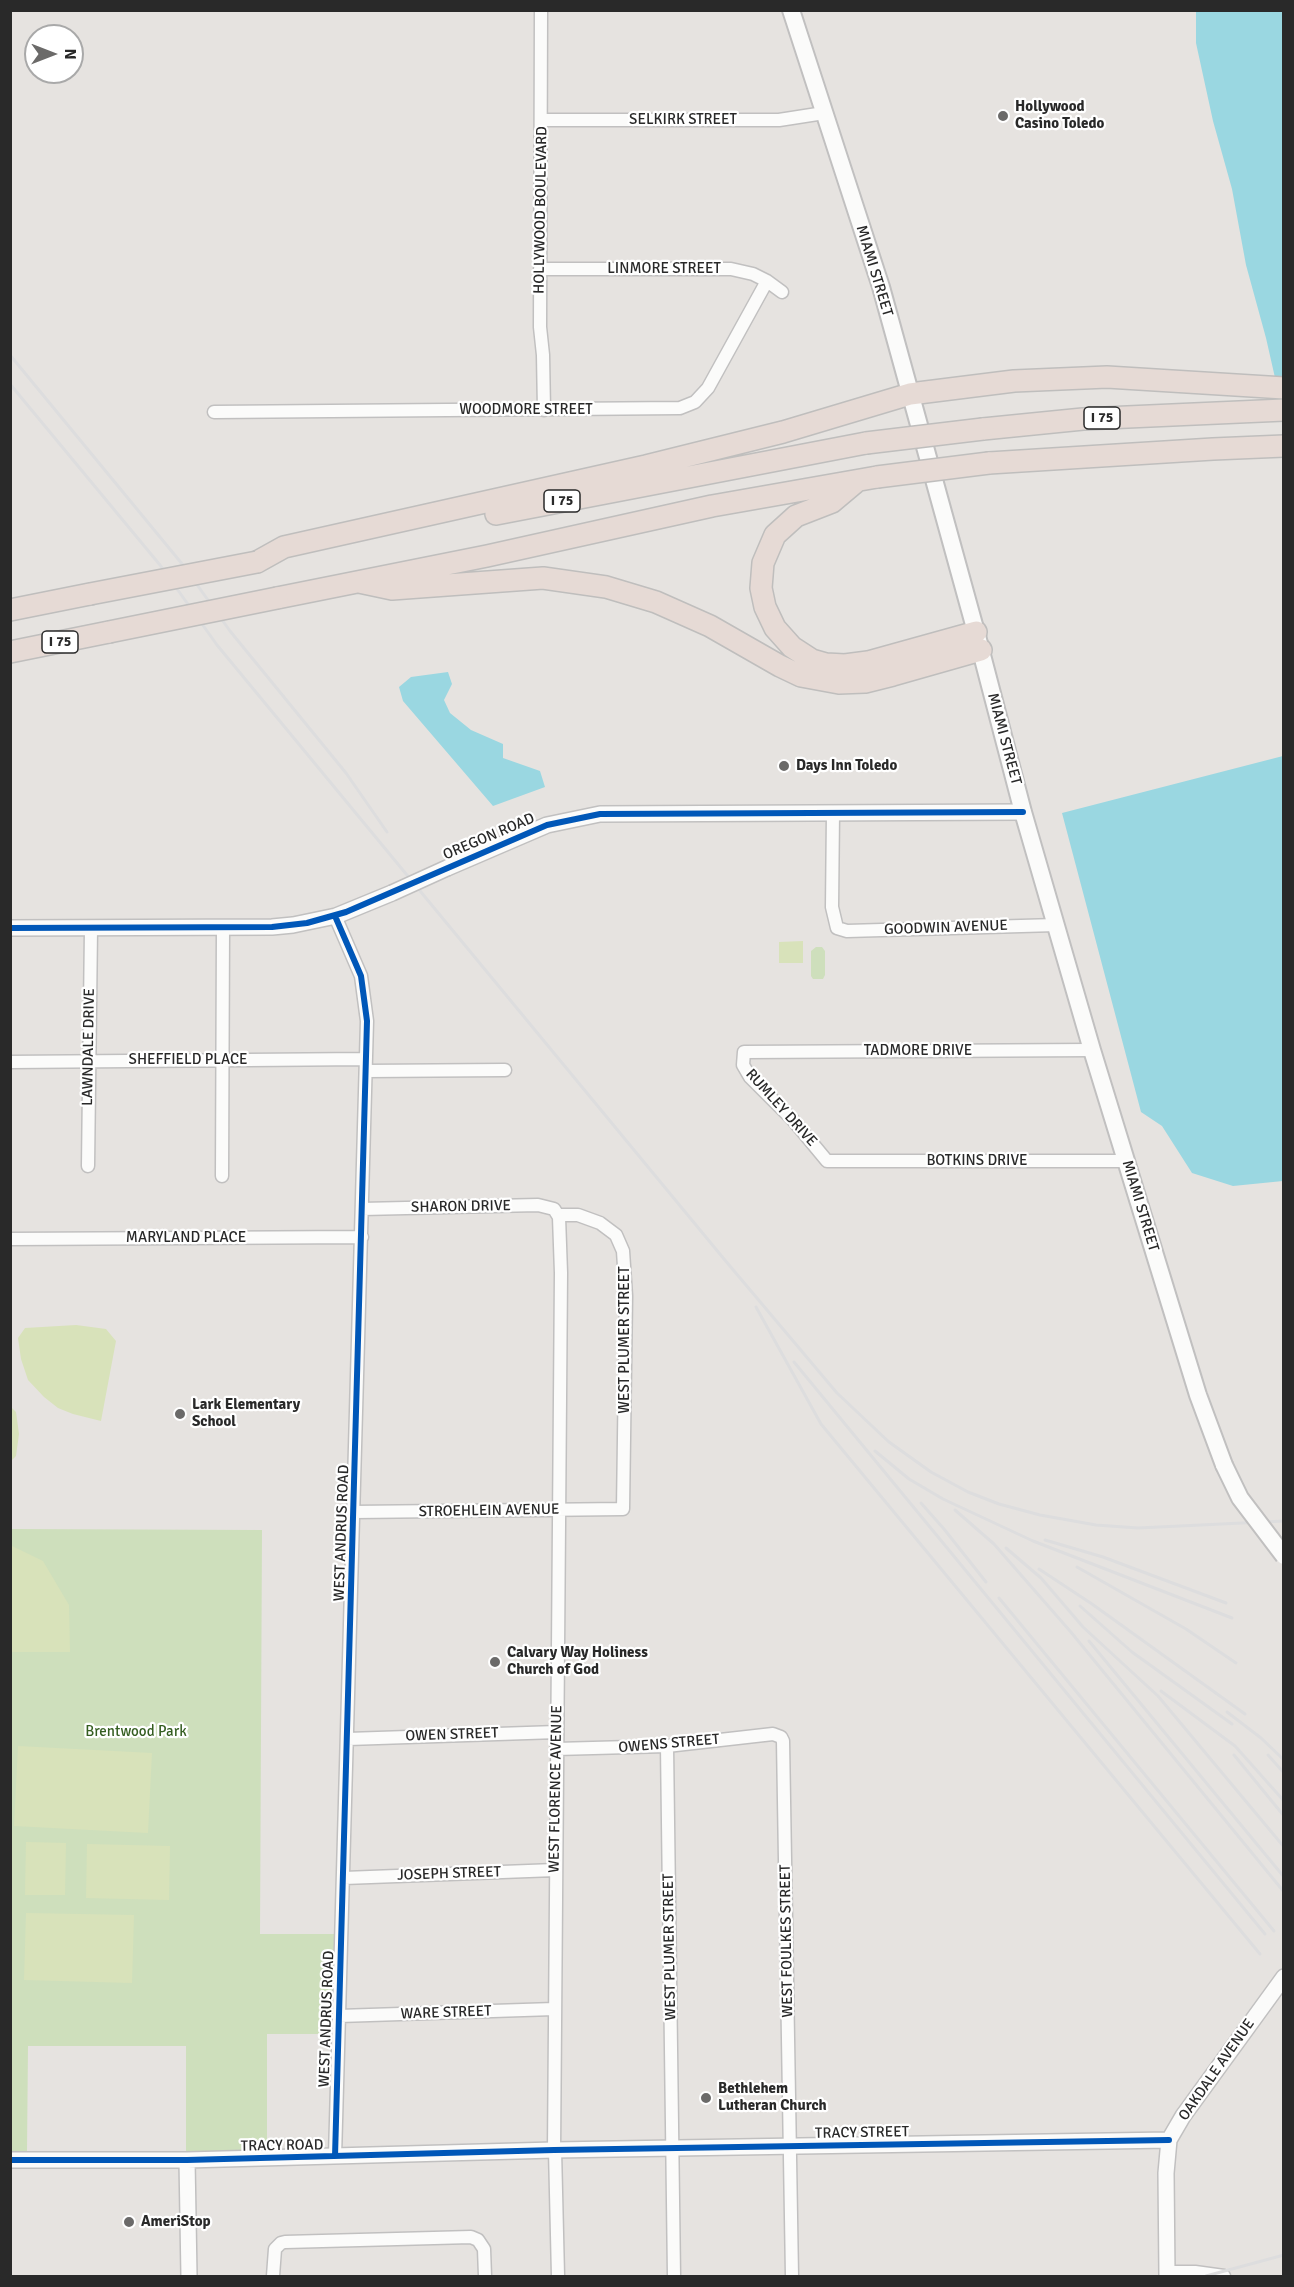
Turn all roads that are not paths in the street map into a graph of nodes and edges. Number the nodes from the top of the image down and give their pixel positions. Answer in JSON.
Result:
{"nodes":[{"id":1,"x":541,"y":10,"type":"edge"},
{"id":2,"x":791,"y":10,"type":"edge"},
{"id":3,"x":824,"y":113,"type":"junction"},
{"id":4,"x":542,"y":120,"type":"junction"},
{"id":5,"x":540,"y":268,"type":"junction"},
{"id":6,"x":767,"y":281,"type":"junction"},
{"id":7,"x":782,"y":292,"type":"dead end"},
{"id":8,"x":1284,"y":388,"type":"edge"},
{"id":9,"x":910,"y":394,"type":"junction"},
{"id":10,"x":544,"y":410,"type":"junction"},
{"id":11,"x":1284,"y":410,"type":"edge"},
{"id":12,"x":214,"y":412,"type":"dead end"},
{"id":13,"x":1284,"y":446,"type":"edge"},
{"id":14,"x":867,"y":479,"type":"junction"},
{"id":15,"x":257,"y":562,"type":"junction"},
{"id":16,"x":359,"y":582,"type":"junction"},
{"id":17,"x":10,"y":610,"type":"edge"},
{"id":18,"x":978,"y":641,"type":"junction"},
{"id":19,"x":10,"y":652,"type":"edge"},
{"id":20,"x":1023,"y":812,"type":"junction"},
{"id":21,"x":833,"y":813,"type":"junction"},
{"id":22,"x":334,"y":916,"type":"junction"},
{"id":23,"x":1056,"y":925,"type":"junction"},
{"id":24,"x":10,"y":928,"type":"edge"},
{"id":25,"x":91,"y":928,"type":"junction"},
{"id":26,"x":223,"y":928,"type":"junction"},
{"id":27,"x":1092,"y":1050,"type":"junction"},
{"id":28,"x":744,"y":1052,"type":"joint"},
{"id":29,"x":222,"y":1060,"type":"junction"},
{"id":30,"x":90,"y":1061,"type":"junction"},
{"id":31,"x":10,"y":1062,"type":"edge"},
{"id":32,"x":366,"y":1065,"type":"junction"},
{"id":33,"x":505,"y":1070,"type":"dead end"},
{"id":34,"x":827,"y":1161,"type":"joint"},
{"id":35,"x":1126,"y":1161,"type":"junction"},
{"id":36,"x":88,"y":1166,"type":"dead end"},
{"id":37,"x":222,"y":1176,"type":"dead end"},
{"id":38,"x":362,"y":1209,"type":"junction"},
{"id":39,"x":558,"y":1214,"type":"junction"},
{"id":40,"x":362,"y":1237,"type":"junction"},
{"id":41,"x":10,"y":1239,"type":"edge"},
{"id":42,"x":623,"y":1509,"type":"joint"},
{"id":43,"x":559,"y":1510,"type":"junction"},
{"id":44,"x":354,"y":1512,"type":"junction"},
{"id":45,"x":1284,"y":1556,"type":"edge"},
{"id":46,"x":557,"y":1732,"type":"junction"},
{"id":47,"x":781,"y":1737,"type":"joint"},
{"id":48,"x":348,"y":1739,"type":"junction"},
{"id":49,"x":667,"y":1746,"type":"junction"},
{"id":50,"x":556,"y":1749,"type":"junction"},
{"id":51,"x":555,"y":1870,"type":"junction"},
{"id":52,"x":344,"y":1878,"type":"junction"},
{"id":53,"x":1284,"y":1977,"type":"edge"},
{"id":54,"x":554,"y":2009,"type":"junction"},
{"id":55,"x":339,"y":2016,"type":"junction"},
{"id":56,"x":1169,"y":2140,"type":"junction"},
{"id":57,"x":791,"y":2146,"type":"junction"},
{"id":58,"x":673,"y":2148,"type":"junction"},
{"id":59,"x":555,"y":2150,"type":"junction"},
{"id":60,"x":335,"y":2156,"type":"junction"},
{"id":61,"x":10,"y":2160,"type":"edge"},
{"id":62,"x":187,"y":2160,"type":"junction"},
{"id":63,"x":1167,"y":2274,"type":"edge"},
{"id":64,"x":189,"y":2277,"type":"edge"},
{"id":65,"x":273,"y":2277,"type":"edge"},
{"id":66,"x":485,"y":2277,"type":"edge"},
{"id":67,"x":558,"y":2277,"type":"edge"},
{"id":68,"x":674,"y":2277,"type":"edge"},
{"id":69,"x":792,"y":2277,"type":"edge"},
{"id":70,"x":1224,"y":2277,"type":"edge"}],
"edges":[{"from":1,"to":4,"type":"street","name":"HOLLYWOOD BOULEVARD"},
{"from":2,"to":3,"type":"main road","name":"MIAMI STREET"},
{"from":3,"to":4,"type":"street","name":"SELKIRK STREET"},
{"from":3,"to":9,"type":"main road","name":"MIAMI STREET"},
{"from":4,"to":5,"type":"street","name":"HOLLYWOOD BOULEVARD"},
{"from":5,"to":6,"type":"street","name":"LINMORE STREET"},
{"from":5,"to":10,"type":"street","name":"HOLLYWOOD BOULEVARD"},
{"from":6,"to":7,"type":"street","name":"LINMORE STREET"},
{"from":6,"to":10,"type":"street","name":"WOODMORE STREET"},
{"from":8,"to":9,"type":"highway"},
{"from":9,"to":15,"type":"highway"},
{"from":9,"to":18,"type":"main road","name":"MIAMI STREET"},
{"from":10,"to":12,"type":"street","name":"WOODMORE STREET"},
{"from":11,"to":15,"type":"highway","name":"I 75","number":"I 75","bridge":true},
{"from":13,"to":14,"type":"highway","number":"I 75","bridge":true},
{"from":14,"to":16,"type":"highway","number":"I 75"},
{"from":14,"to":18,"type":"highway"},
{"from":15,"to":17,"type":"highway","name":"I 75","number":"I 75","bridge":true},
{"from":16,"to":18,"type":"highway"},
{"from":16,"to":19,"type":"highway","name":"I 75","number":"I 75","bridge":true},
{"from":18,"to":20,"type":"main road","name":"MIAMI STREET"},
{"from":20,"to":21,"type":"street","name":"OREGON ROAD"},
{"from":20,"to":23,"type":"main road","name":"MIAMI STREET"},
{"from":21,"to":22,"type":"street","name":"OREGON ROAD","bridge":true},
{"from":21,"to":23,"type":"street","name":"GOODWIN AVENUE"},
{"from":22,"to":26,"type":"street","name":"OREGON ROAD"},
{"from":22,"to":32,"type":"street","name":"WEST ANDRUS ROAD"},
{"from":23,"to":27,"type":"main road","name":"MIAMI STREET"},
{"from":24,"to":25,"type":"street","name":"OREGON ROAD"},
{"from":25,"to":26,"type":"street","name":"OREGON ROAD"},
{"from":25,"to":30,"type":"street","name":"LAWNDALE DRIVE"},
{"from":26,"to":29,"type":"street"},
{"from":27,"to":28,"type":"street","name":"TADMORE DRIVE"},
{"from":27,"to":35,"type":"main road","name":"MIAMI STREET"},
{"from":28,"to":34,"type":"street","name":"RUMLEY DRIVE"},
{"from":29,"to":30,"type":"street","name":"SHEFFIELD PLACE"},
{"from":29,"to":32,"type":"street","name":"SHEFFIELD PLACE"},
{"from":29,"to":37,"type":"street"},
{"from":30,"to":31,"type":"street","name":"SHEFFIELD PLACE"},
{"from":30,"to":36,"type":"street","name":"LAWNDALE DRIVE"},
{"from":32,"to":33,"type":"street","name":"SHEFFIELD PLACE"},
{"from":32,"to":38,"type":"street","name":"WEST ANDRUS ROAD"},
{"from":34,"to":35,"type":"street","name":"BOTKINS DRIVE"},
{"from":35,"to":45,"type":"main road","name":"MIAMI STREET","bridge":true},
{"from":38,"to":39,"type":"street","name":"SHARON DRIVE"},
{"from":38,"to":40,"type":"street","name":"WEST ANDRUS ROAD"},
{"from":39,"to":42,"type":"street","name":"WEST PLUMER STREET"},
{"from":39,"to":43,"type":"street","name":"WEST FLORENCE AVENUE"},
{"from":40,"to":41,"type":"street","name":"MARYLAND PLACE"},
{"from":40,"to":44,"type":"street","name":"WEST ANDRUS ROAD"},
{"from":42,"to":43,"type":"street","name":"STROEHLEIN AVENUE"},
{"from":43,"to":44,"type":"street","name":"STROEHLEIN AVENUE"},
{"from":43,"to":46,"type":"street","name":"WEST FLORENCE AVENUE"},
{"from":44,"to":48,"type":"street","name":"WEST ANDRUS ROAD"},
{"from":46,"to":48,"type":"street","name":"OWEN STREET"},
{"from":46,"to":50,"type":"street","name":"WEST FLORENCE AVENUE"},
{"from":47,"to":49,"type":"street","name":"OWENS STREET"},
{"from":47,"to":57,"type":"street","name":"WEST FOULKES STREET"},
{"from":48,"to":52,"type":"street","name":"WEST ANDRUS ROAD"},
{"from":49,"to":50,"type":"street","name":"OWENS STREET"},
{"from":49,"to":58,"type":"street","name":"WEST PLUMER STREET"},
{"from":50,"to":51,"type":"street","name":"WEST FLORENCE AVENUE"},
{"from":51,"to":52,"type":"street","name":"JOSEPH STREET"},
{"from":51,"to":54,"type":"street","name":"WEST FLORENCE AVENUE"},
{"from":52,"to":55,"type":"street","name":"WEST ANDRUS ROAD"},
{"from":53,"to":56,"type":"street","name":"OAKDALE AVENUE"},
{"from":54,"to":55,"type":"street","name":"WARE STREET"},
{"from":54,"to":59,"type":"street","name":"WEST FLORENCE AVENUE"},
{"from":55,"to":60,"type":"street","name":"WEST ANDRUS ROAD"},
{"from":56,"to":57,"type":"street","name":"TRACY STREET"},
{"from":56,"to":63,"type":"street","name":"OAKDALE AVENUE"},
{"from":57,"to":58,"type":"street","name":"TRACY STREET"},
{"from":57,"to":69,"type":"street","name":"WEST FOULKES STREET"},
{"from":58,"to":59,"type":"street","name":"TRACY STREET"},
{"from":58,"to":68,"type":"street","name":"WEST PLUMER STREET"},
{"from":59,"to":60,"type":"street","name":"TRACY ROAD"},
{"from":59,"to":67,"type":"street","name":"WEST FLORENCE AVENUE"},
{"from":60,"to":62,"type":"street","name":"TRACY ROAD"},
{"from":61,"to":62,"type":"street","name":"TRACY ROAD"},
{"from":62,"to":64,"type":"street"},
{"from":63,"to":70,"type":"street"},
{"from":65,"to":66,"type":"street"}]}
